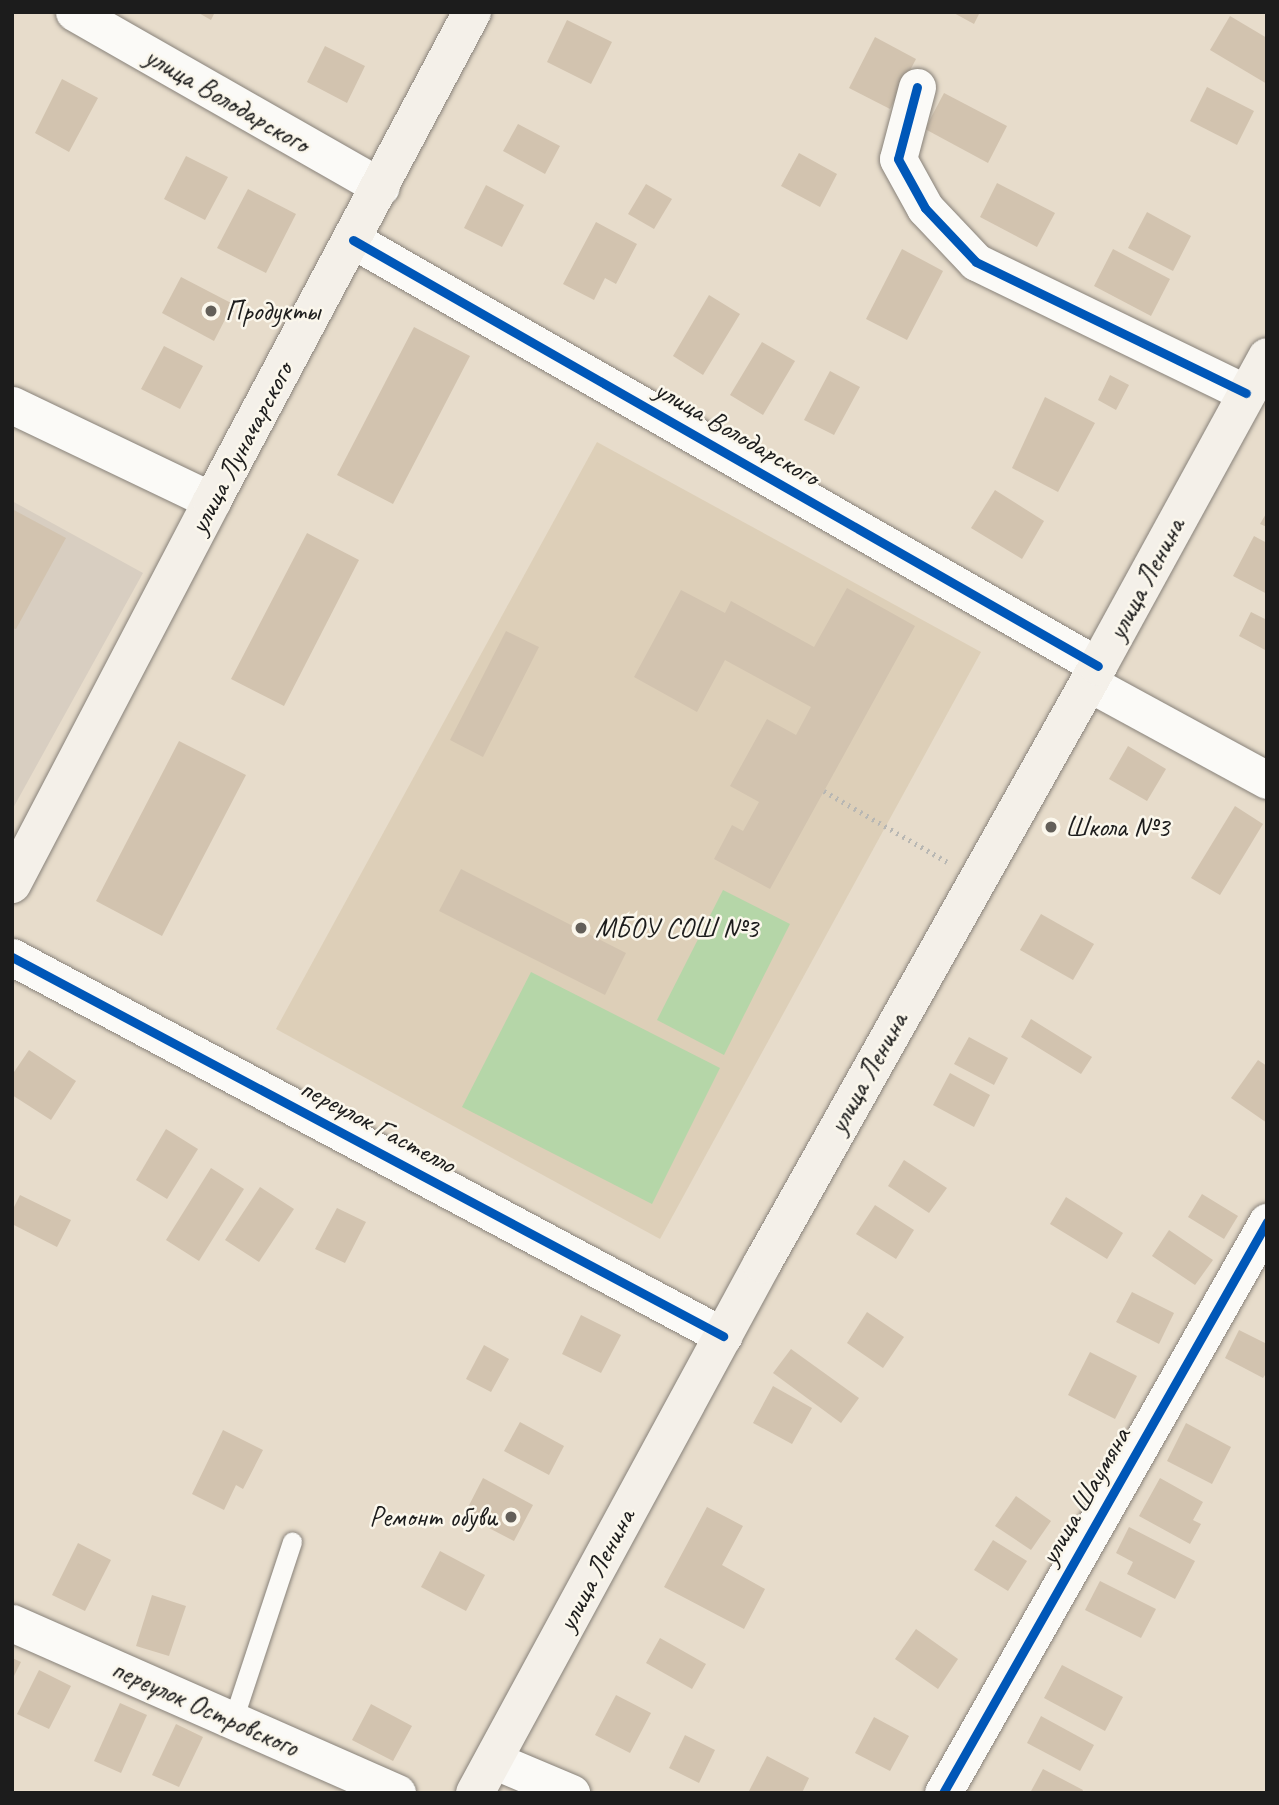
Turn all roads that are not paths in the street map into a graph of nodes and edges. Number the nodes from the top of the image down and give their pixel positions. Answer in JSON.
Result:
{"nodes":[{"id":1,"x":74,"y":12,"type":"edge"},
{"id":2,"x":472,"y":12,"type":"edge"},
{"id":3,"x":918,"y":88,"type":"dead end"},
{"id":4,"x":381,"y":187,"type":"junction"},
{"id":5,"x":353,"y":240,"type":"junction"},
{"id":6,"x":1267,"y":357,"type":"edge"},
{"id":7,"x":1247,"y":393,"type":"junction"},
{"id":8,"x":12,"y":405,"type":"edge"},
{"id":9,"x":212,"y":501,"type":"junction"},
{"id":10,"x":1093,"y":675,"type":"junction"},
{"id":11,"x":1267,"y":780,"type":"edge"},
{"id":12,"x":12,"y":884,"type":"edge"},
{"id":13,"x":12,"y":957,"type":"edge"},
{"id":14,"x":1267,"y":1222,"type":"edge"},
{"id":15,"x":723,"y":1336,"type":"junction"},
{"id":16,"x":292,"y":1542,"type":"dead end"},
{"id":17,"x":12,"y":1623,"type":"edge"},
{"id":18,"x":233,"y":1720,"type":"junction"},
{"id":19,"x":493,"y":1760,"type":"junction"},
{"id":20,"x":397,"y":1793,"type":"edge"},
{"id":21,"x":475,"y":1793,"type":"edge"},
{"id":22,"x":571,"y":1793,"type":"edge"},
{"id":23,"x":943,"y":1793,"type":"edge"}],
"edges":[{"from":1,"to":4,"type":"street","name":"улица Володарского"},
{"from":2,"to":4,"type":"main road","name":"улица Луначарского"},
{"from":3,"to":7,"type":"street"},
{"from":4,"to":5,"type":"main road","name":"улица Луначарского"},
{"from":5,"to":9,"type":"main road","name":"улица Луначарского"},
{"from":5,"to":10,"type":"street","name":"улица Володарского"},
{"from":6,"to":7,"type":"main road","name":"улица Ленина"},
{"from":7,"to":10,"type":"main road","name":"улица Ленина"},
{"from":8,"to":9,"type":"street"},
{"from":9,"to":12,"type":"main road","name":"улица Луначарского"},
{"from":10,"to":11,"type":"street","name":"улица Володарского"},
{"from":10,"to":15,"type":"main road","name":"улица Ленина"},
{"from":13,"to":15,"type":"street","name":"переулок Гастелло"},
{"from":14,"to":23,"type":"street","name":"улица Шаумяна"},
{"from":15,"to":19,"type":"main road","name":"улица Ленина"},
{"from":16,"to":18,"type":"lane"},
{"from":17,"to":18,"type":"street","name":"переулок Островского"},
{"from":18,"to":20,"type":"street","name":"переулок Островского"},
{"from":19,"to":21,"type":"main road","name":"улица Ленина"},
{"from":19,"to":22,"type":"street"}]}
